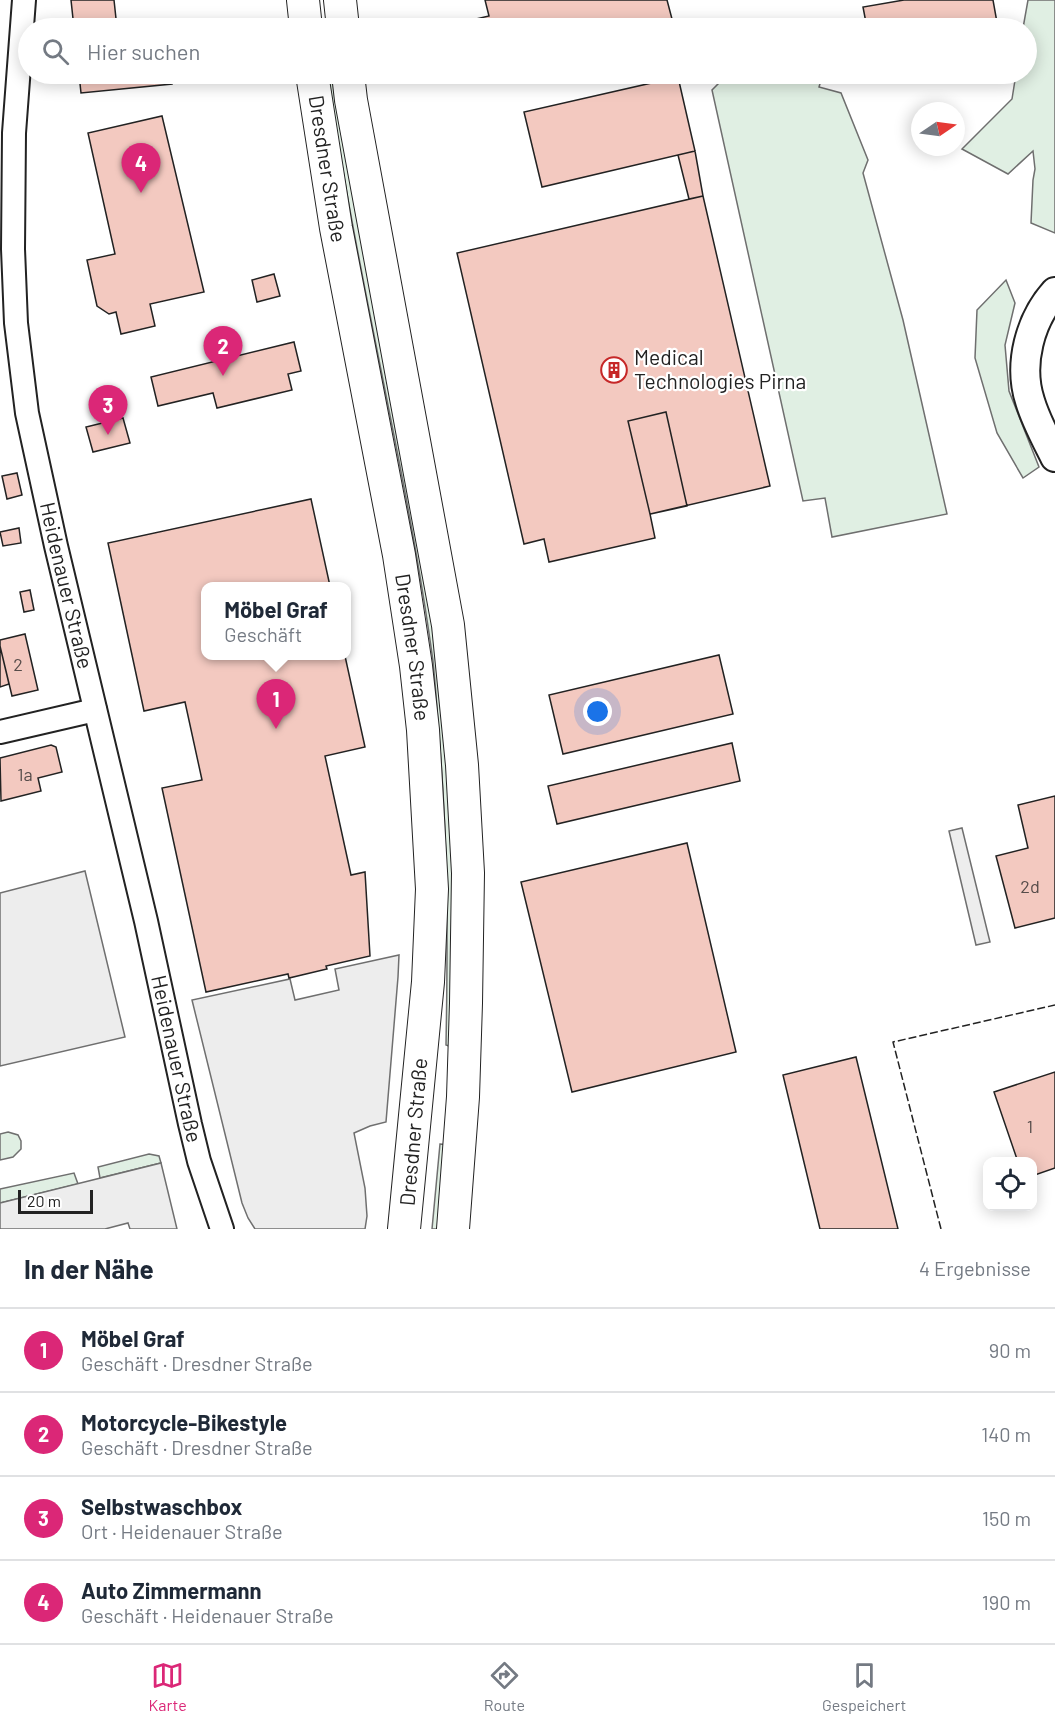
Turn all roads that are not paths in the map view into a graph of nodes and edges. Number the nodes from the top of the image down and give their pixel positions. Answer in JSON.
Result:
{"nodes":[{"id":1,"x":24,"y":0,"type":"edge"},
{"id":2,"x":303,"y":0,"type":"edge"},
{"id":3,"x":340,"y":0,"type":"edge"},
{"id":4,"x":23,"y":18,"type":"edge"},
{"id":5,"x":305,"y":18,"type":"edge"},
{"id":6,"x":343,"y":18,"type":"edge"},
{"id":7,"x":18,"y":80,"type":"edge"},
{"id":8,"x":313,"y":84,"type":"edge"},
{"id":9,"x":349,"y":84,"type":"edge"},
{"id":10,"x":1055,"y":292,"type":"edge"},
{"id":11,"x":1055,"y":457,"type":"edge"},
{"id":12,"x":95,"y":710,"type":"junction"},
{"id":13,"x":0,"y":732,"type":"edge"},
{"id":14,"x":199,"y":1161,"type":"junction"},
{"id":15,"x":222,"y":1229,"type":"edge"},
{"id":16,"x":239,"y":1229,"type":"edge"},
{"id":17,"x":404,"y":1229,"type":"edge"},
{"id":18,"x":453,"y":1229,"type":"edge"}],
"edges":[{"from":1,"to":4,"type":"street","name":"Heidenauer Straße"},
{"from":2,"to":5,"type":"main road"},
{"from":3,"to":6,"type":"main road"},
{"from":7,"to":12,"type":"street","name":"Heidenauer Straße"},
{"from":8,"to":17,"type":"main road","name":"Dresdner Straße"},
{"from":9,"to":18,"type":"main road","name":"Dresdner Straße"},
{"from":10,"to":11,"type":"street"},
{"from":12,"to":13,"type":"street"},
{"from":12,"to":14,"type":"street","name":"Heidenauer Straße"},
{"from":14,"to":15,"type":"street","name":"Heidenauer Straße"},
{"from":14,"to":16,"type":"street","name":"Heidenauer Straße"}]}
